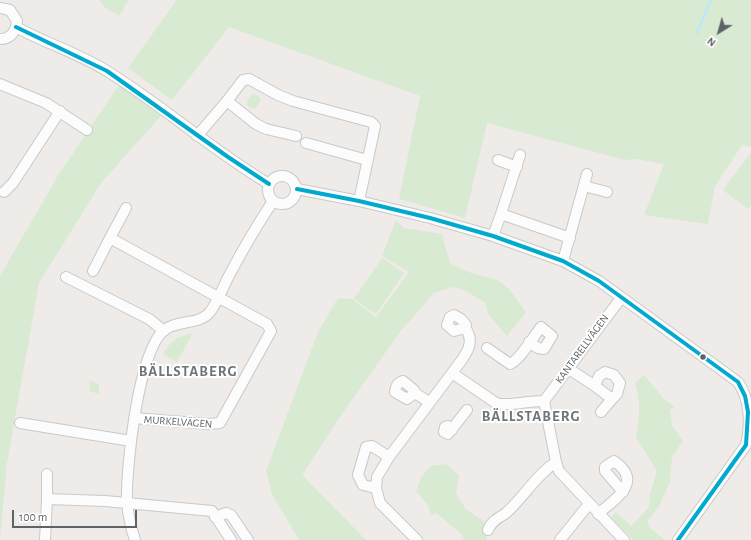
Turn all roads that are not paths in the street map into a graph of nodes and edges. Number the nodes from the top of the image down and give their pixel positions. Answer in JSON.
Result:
{"nodes":[{"id":1,"x":3,"y":5,"type":"edge"},
{"id":2,"x":16,"y":26,"type":"junction"},
{"id":3,"x":0,"y":39,"type":"edge"},
{"id":4,"x":0,"y":84,"type":"edge"},
{"id":5,"x":227,"y":102,"type":"junction"},
{"id":6,"x":60,"y":111,"type":"junction"},
{"id":7,"x":87,"y":130,"type":"dead end"},
{"id":8,"x":197,"y":136,"type":"junction"},
{"id":9,"x":296,"y":136,"type":"dead end"},
{"id":10,"x":306,"y":143,"type":"dead end"},
{"id":11,"x":520,"y":155,"type":"dead end"},
{"id":12,"x":367,"y":160,"type":"junction"},
{"id":13,"x":498,"y":160,"type":"dead end"},
{"id":14,"x":517,"y":167,"type":"junction"},
{"id":15,"x":587,"y":174,"type":"dead end"},
{"id":16,"x":269,"y":184,"type":"junction"},
{"id":17,"x":584,"y":186,"type":"junction"},
{"id":18,"x":297,"y":189,"type":"junction"},
{"id":19,"x":4,"y":192,"type":"dead end"},
{"id":20,"x":607,"y":192,"type":"dead end"},
{"id":21,"x":273,"y":201,"type":"junction"},
{"id":22,"x":359,"y":201,"type":"junction"},
{"id":23,"x":126,"y":208,"type":"dead end"},
{"id":24,"x":501,"y":214,"type":"junction"},
{"id":25,"x":493,"y":236,"type":"junction"},
{"id":26,"x":110,"y":238,"type":"junction"},
{"id":27,"x":570,"y":238,"type":"junction"},
{"id":28,"x":563,"y":261,"type":"junction"},
{"id":29,"x":93,"y":271,"type":"dead end"},
{"id":30,"x":66,"y":277,"type":"dead end"},
{"id":31,"x":218,"y":297,"type":"junction"},
{"id":32,"x":620,"y":298,"type":"junction"},
{"id":33,"x":465,"y":328,"type":"dead end"},
{"id":34,"x":164,"y":331,"type":"junction"},
{"id":35,"x":529,"y":342,"type":"dead end"},
{"id":36,"x":489,"y":351,"type":"dead end"},
{"id":37,"x":568,"y":369,"type":"junction"},
{"id":38,"x":452,"y":373,"type":"junction"},
{"id":39,"x":595,"y":386,"type":"junction"},
{"id":40,"x":415,"y":393,"type":"dead end"},
{"id":41,"x":612,"y":399,"type":"junction"},
{"id":42,"x":544,"y":401,"type":"junction"},
{"id":43,"x":429,"y":402,"type":"junction"},
{"id":44,"x":468,"y":410,"type":"dead end"},
{"id":45,"x":601,"y":412,"type":"dead end"},
{"id":46,"x":134,"y":418,"type":"junction"},
{"id":47,"x":20,"y":423,"type":"dead end"},
{"id":48,"x":452,"y":430,"type":"dead end"},
{"id":49,"x":131,"y":441,"type":"junction"},
{"id":50,"x":389,"y":457,"type":"junction"},
{"id":51,"x":556,"y":462,"type":"junction"},
{"id":52,"x":47,"y":474,"type":"dead end"},
{"id":53,"x":376,"y":488,"type":"junction"},
{"id":54,"x":623,"y":492,"type":"dead end"},
{"id":55,"x":47,"y":499,"type":"junction"},
{"id":56,"x":127,"y":502,"type":"junction"},
{"id":57,"x":589,"y":504,"type":"junction"},
{"id":58,"x":598,"y":514,"type":"junction"},
{"id":59,"x":215,"y":517,"type":"junction"},
{"id":60,"x":488,"y":530,"type":"dead end"},
{"id":61,"x":45,"y":540,"type":"edge"},
{"id":62,"x":135,"y":540,"type":"edge"},
{"id":63,"x":231,"y":540,"type":"edge"},
{"id":64,"x":248,"y":540,"type":"edge"},
{"id":65,"x":417,"y":540,"type":"edge"},
{"id":66,"x":560,"y":540,"type":"edge"},
{"id":67,"x":624,"y":540,"type":"edge"},
{"id":68,"x":678,"y":540,"type":"edge"}],
"edges":[{"from":1,"to":2,"type":"street"},
{"from":2,"to":3,"type":"street"},
{"from":2,"to":8,"type":"street"},
{"from":4,"to":6,"type":"street"},
{"from":5,"to":8,"type":"street"},
{"from":5,"to":9,"type":"street"},
{"from":5,"to":12,"type":"street"},
{"from":6,"to":7,"type":"street"},
{"from":6,"to":19,"type":"street"},
{"from":8,"to":16,"type":"street"},
{"from":10,"to":12,"type":"street"},
{"from":11,"to":14,"type":"street"},
{"from":12,"to":22,"type":"street"},
{"from":13,"to":14,"type":"street"},
{"from":14,"to":24,"type":"street"},
{"from":15,"to":17,"type":"street"},
{"from":16,"to":18,"type":"street"},
{"from":16,"to":21,"type":"street"},
{"from":17,"to":20,"type":"street"},
{"from":17,"to":27,"type":"street"},
{"from":18,"to":21,"type":"street"},
{"from":18,"to":22,"type":"street"},
{"from":21,"to":31,"type":"street"},
{"from":22,"to":25,"type":"street"},
{"from":23,"to":26,"type":"street"},
{"from":24,"to":25,"type":"street"},
{"from":24,"to":27,"type":"street"},
{"from":25,"to":28,"type":"street"},
{"from":26,"to":29,"type":"street"},
{"from":26,"to":31,"type":"street","name":"MURKELVÄGEN"},
{"from":27,"to":28,"type":"street"},
{"from":28,"to":32,"type":"street"},
{"from":30,"to":34,"type":"street"},
{"from":31,"to":34,"type":"street"},
{"from":31,"to":46,"type":"street","name":"MURKELVÄGEN"},
{"from":32,"to":37,"type":"street","name":"KANTARELLVÄGEN"},
{"from":32,"to":68,"type":"street"},
{"from":33,"to":38,"type":"street"},
{"from":34,"to":46,"type":"street","name":"MURKELVÄGEN"},
{"from":35,"to":36,"type":"street"},
{"from":37,"to":39,"type":"street"},
{"from":37,"to":42,"type":"street","name":"KANTARELLVÄGEN"},
{"from":38,"to":42,"type":"street"},
{"from":38,"to":43,"type":"street"},
{"from":39,"to":41,"type":"street"},
{"from":39,"to":41,"type":"street"},
{"from":40,"to":43,"type":"street"},
{"from":41,"to":45,"type":"street"},
{"from":42,"to":51,"type":"street"},
{"from":43,"to":50,"type":"street"},
{"from":44,"to":48,"type":"street"},
{"from":46,"to":49,"type":"street","name":"MURKELVÄGEN"},
{"from":47,"to":49,"type":"street"},
{"from":49,"to":56,"type":"street","name":"MURKELVÄGEN"},
{"from":50,"to":53,"type":"street"},
{"from":50,"to":53,"type":"street"},
{"from":51,"to":57,"type":"street"},
{"from":51,"to":60,"type":"street"},
{"from":52,"to":55,"type":"street"},
{"from":53,"to":65,"type":"street"},
{"from":54,"to":58,"type":"street"},
{"from":55,"to":56,"type":"street"},
{"from":55,"to":61,"type":"street"},
{"from":56,"to":59,"type":"street"},
{"from":56,"to":62,"type":"street","name":"MURKELVÄGEN"},
{"from":57,"to":58,"type":"street"},
{"from":57,"to":66,"type":"street"},
{"from":58,"to":67,"type":"street"},
{"from":59,"to":63,"type":"street"},
{"from":59,"to":64,"type":"street"}]}
